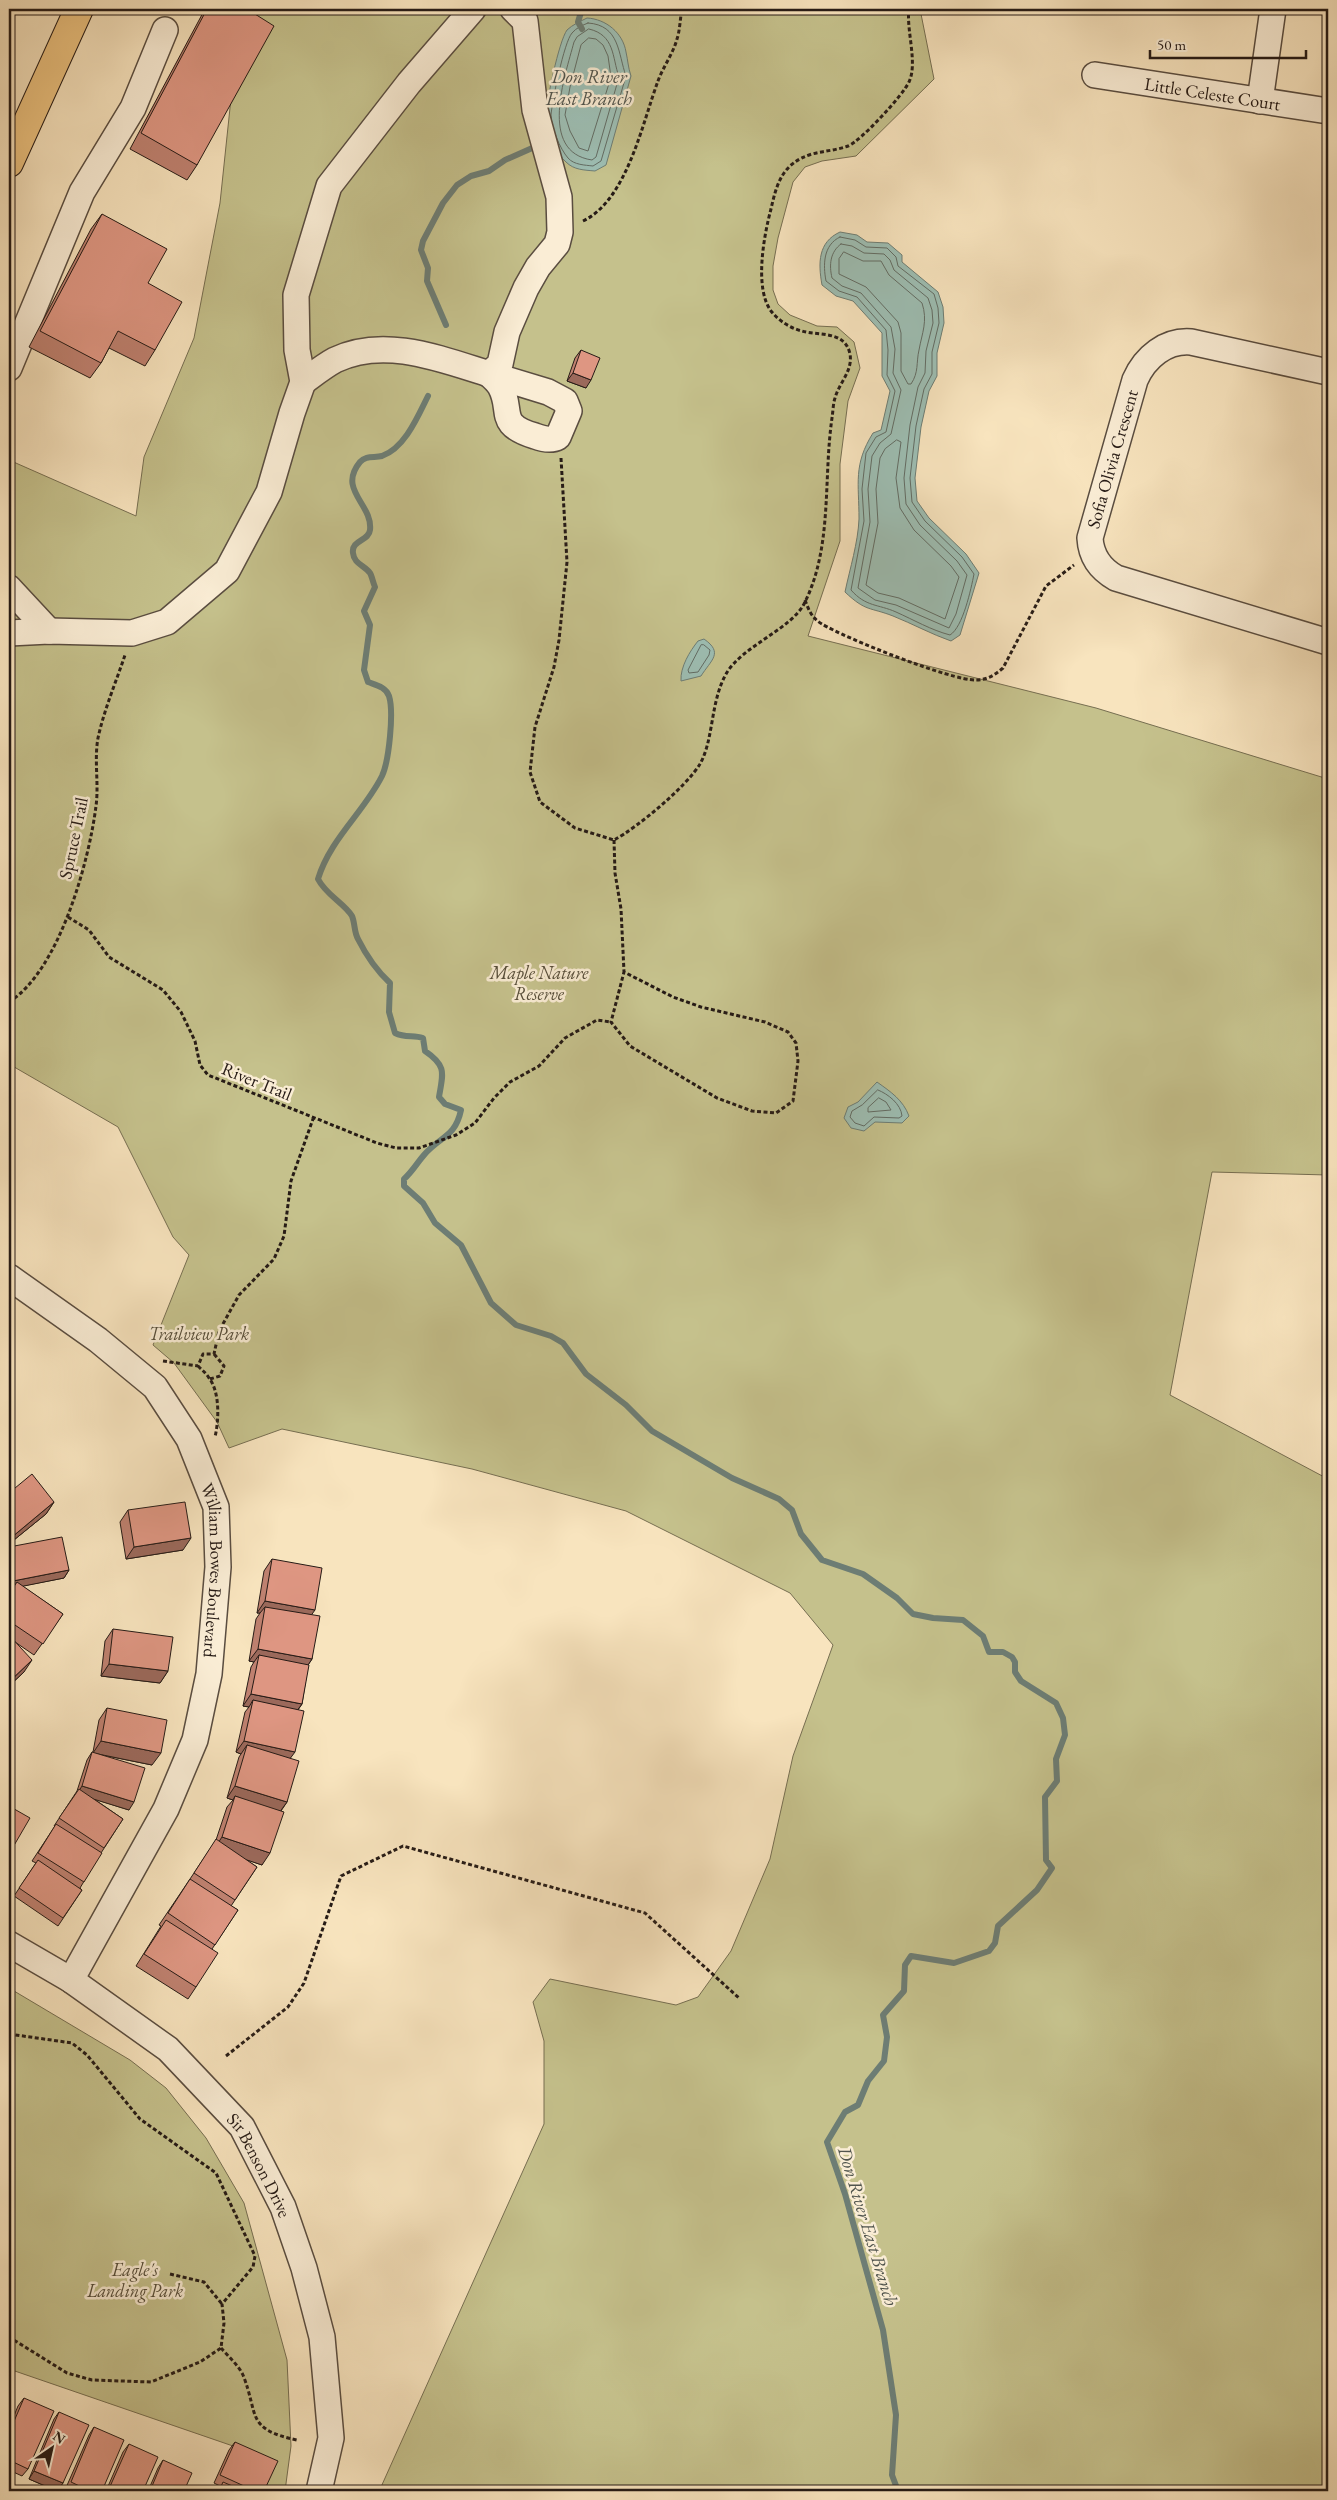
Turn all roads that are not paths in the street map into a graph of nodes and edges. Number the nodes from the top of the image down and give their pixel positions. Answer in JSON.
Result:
{"nodes":[{"id":1,"x":79,"y":9,"type":"edge"},
{"id":2,"x":473,"y":9,"type":"edge"},
{"id":3,"x":513,"y":9,"type":"edge"},
{"id":4,"x":1273,"y":9,"type":"edge"},
{"id":5,"x":165,"y":30,"type":"dead end"},
{"id":6,"x":1095,"y":76,"type":"dead end"},
{"id":7,"x":1260,"y":101,"type":"junction"},
{"id":8,"x":1328,"y":111,"type":"edge"},
{"id":9,"x":9,"y":163,"type":"edge"},
{"id":10,"x":9,"y":368,"type":"edge"},
{"id":11,"x":1328,"y":372,"type":"edge"},
{"id":12,"x":489,"y":374,"type":"junction"},
{"id":13,"x":303,"y":382,"type":"junction"},
{"id":14,"x":9,"y":588,"type":"edge"},
{"id":15,"x":50,"y":631,"type":"junction"},
{"id":16,"x":9,"y":633,"type":"edge"},
{"id":17,"x":1328,"y":642,"type":"edge"},
{"id":18,"x":9,"y":1277,"type":"edge"},
{"id":19,"x":9,"y":1944,"type":"edge"},
{"id":20,"x":72,"y":1980,"type":"junction"},
{"id":21,"x":319,"y":2491,"type":"edge"}],
"edges":[{"from":1,"to":9,"type":"main road"},
{"from":2,"to":13,"type":"street"},
{"from":3,"to":12,"type":"street"},
{"from":4,"to":7,"type":"street"},
{"from":5,"to":10,"type":"street"},
{"from":6,"to":7,"type":"street","name":"Little Celeste Court"},
{"from":7,"to":8,"type":"street","name":"Little Celeste Court"},
{"from":11,"to":17,"type":"street","name":"Sofia Olivia Crescent"},
{"from":12,"to":12,"type":"street"},
{"from":12,"to":13,"type":"street"},
{"from":13,"to":15,"type":"street"},
{"from":14,"to":15,"type":"street"},
{"from":15,"to":16,"type":"street"},
{"from":18,"to":20,"type":"street","name":"William Bowes Boulevard"},
{"from":19,"to":20,"type":"street","name":"Sir Benson Drive"},
{"from":20,"to":21,"type":"street","name":"Sir Benson Drive"}]}
